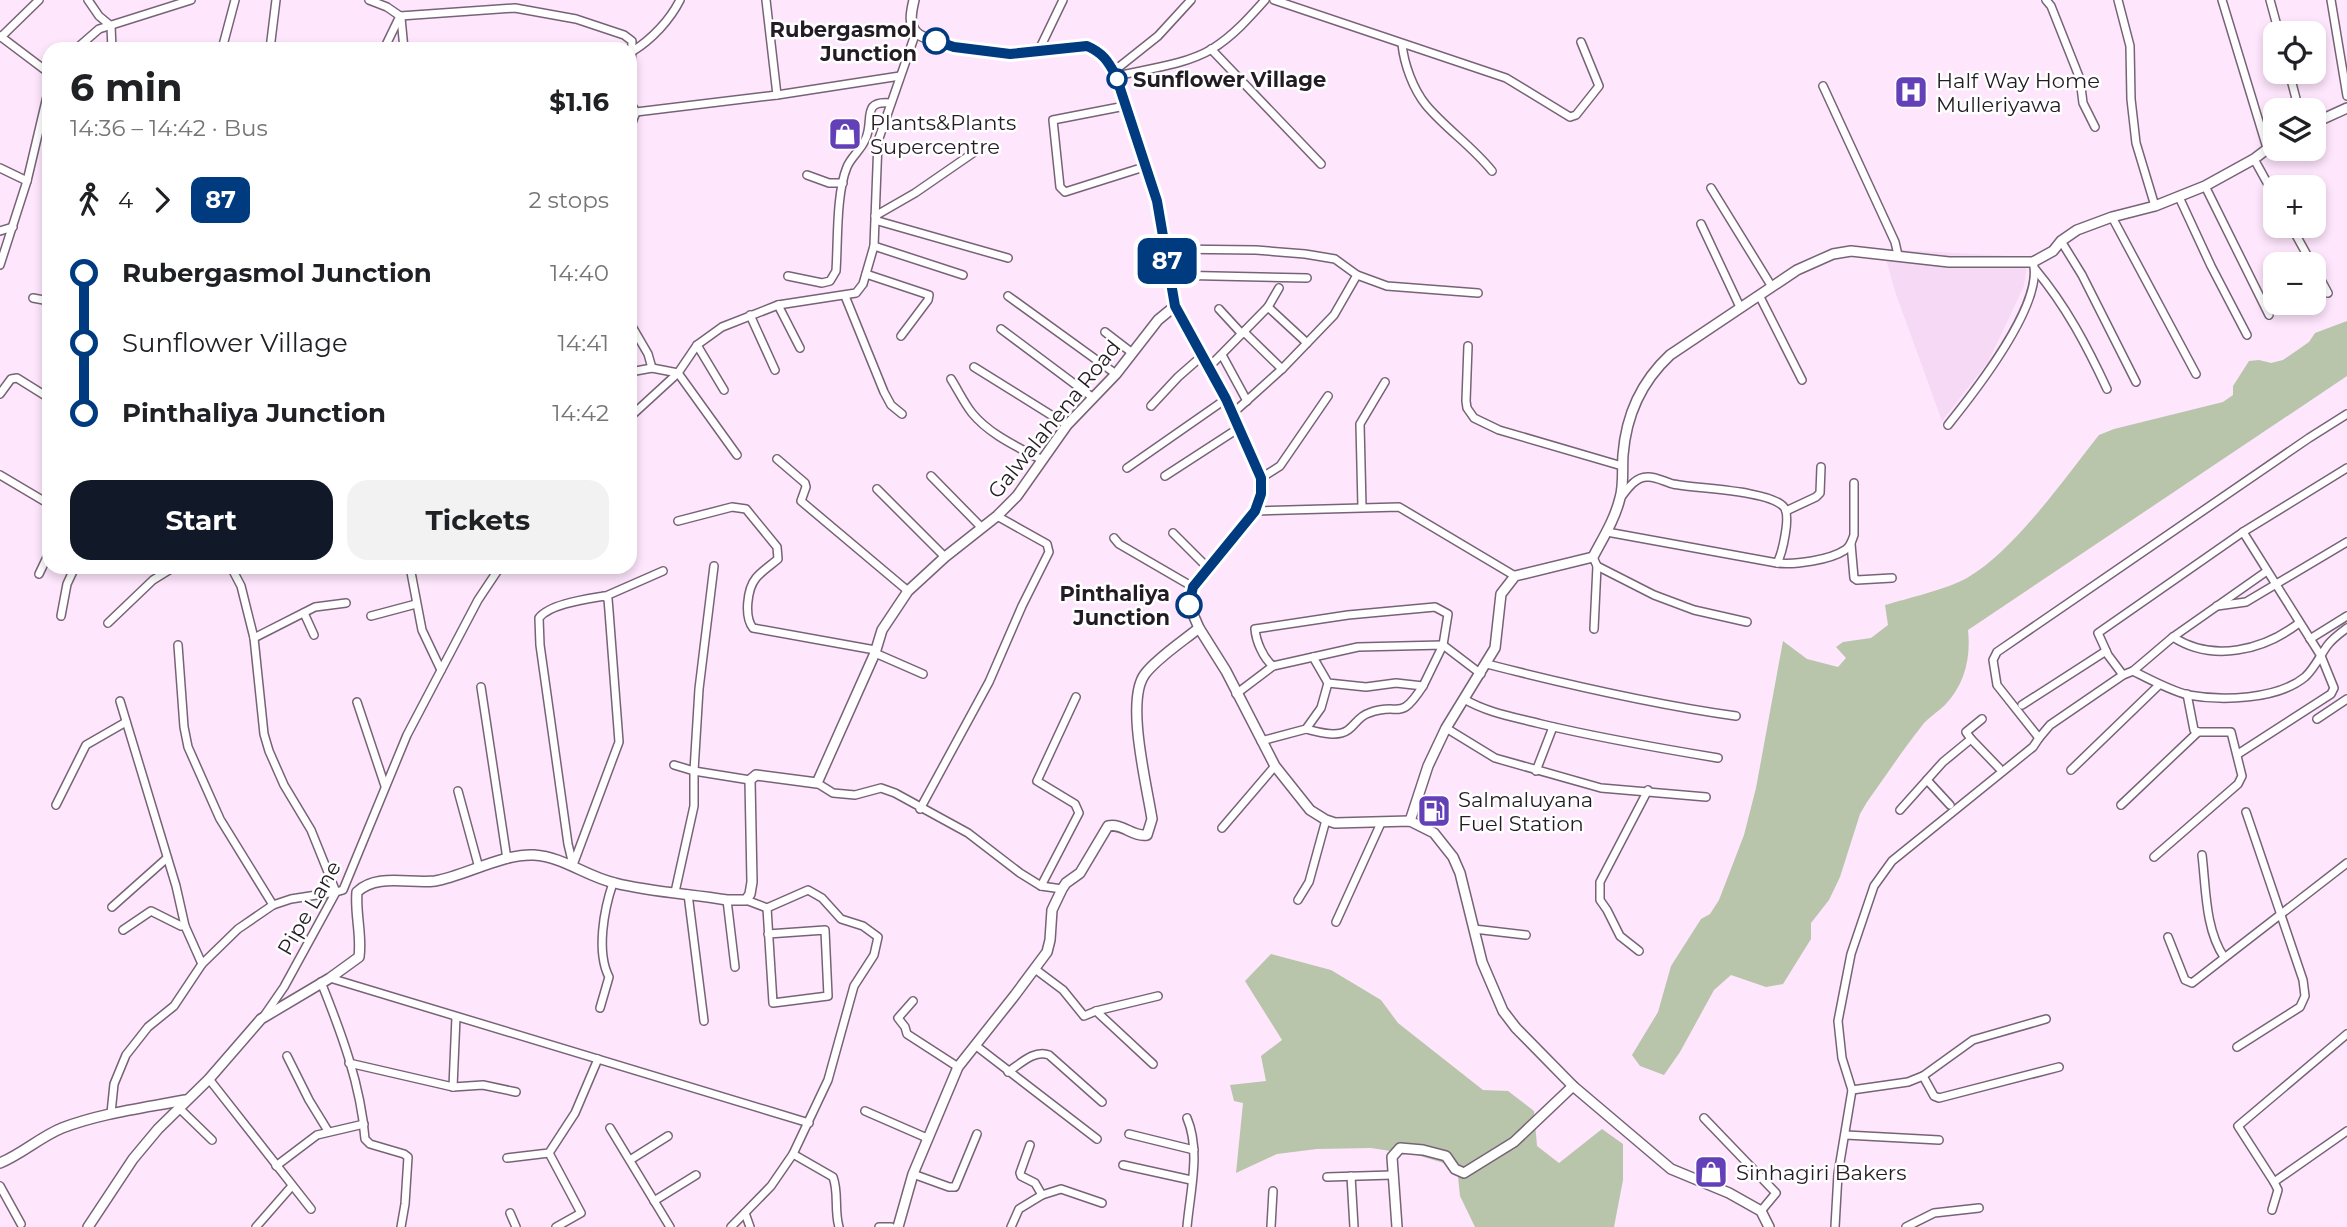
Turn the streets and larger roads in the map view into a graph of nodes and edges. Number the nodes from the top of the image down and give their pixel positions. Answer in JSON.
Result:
{"nodes":[{"id":1,"x":39,"y":0,"type":"edge"},
{"id":2,"x":88,"y":0,"type":"edge"},
{"id":3,"x":191,"y":0,"type":"edge"},
{"id":4,"x":235,"y":0,"type":"edge"},
{"id":5,"x":276,"y":0,"type":"edge"},
{"id":6,"x":369,"y":0,"type":"edge"},
{"id":7,"x":680,"y":0,"type":"edge"},
{"id":8,"x":766,"y":0,"type":"edge"},
{"id":9,"x":914,"y":0,"type":"edge"},
{"id":10,"x":1063,"y":0,"type":"edge"},
{"id":11,"x":1191,"y":0,"type":"edge"},
{"id":12,"x":1265,"y":0,"type":"edge"},
{"id":13,"x":1274,"y":0,"type":"edge"},
{"id":14,"x":2046,"y":0,"type":"edge"},
{"id":15,"x":2118,"y":0,"type":"edge"},
{"id":16,"x":2222,"y":0,"type":"edge"},
{"id":17,"x":2270,"y":0,"type":"edge"},
{"id":18,"x":2331,"y":0,"type":"edge"},
{"id":19,"x":400,"y":16,"type":"junction"},
{"id":20,"x":2276,"y":21,"type":"edge"},
{"id":21,"x":111,"y":26,"type":"junction"},
{"id":22,"x":916,"y":32,"type":"junction"},
{"id":23,"x":1,"y":37,"type":"edge"},
{"id":24,"x":84,"y":42,"type":"edge"},
{"id":25,"x":112,"y":42,"type":"edge"},
{"id":26,"x":224,"y":42,"type":"edge"},
{"id":27,"x":271,"y":42,"type":"edge"},
{"id":28,"x":387,"y":42,"type":"edge"},
{"id":29,"x":403,"y":42,"type":"edge"},
{"id":30,"x":632,"y":42,"type":"edge"},
{"id":31,"x":1581,"y":42,"type":"dead end"},
{"id":32,"x":1402,"y":44,"type":"junction"},
{"id":33,"x":637,"y":49,"type":"edge"},
{"id":34,"x":1211,"y":49,"type":"junction"},
{"id":35,"x":1039,"y":50,"type":"junction"},
{"id":36,"x":42,"y":68,"type":"edge"},
{"id":37,"x":1115,"y":74,"type":"junction"},
{"id":38,"x":900,"y":76,"type":"junction"},
{"id":39,"x":1823,"y":86,"type":"dead end"},
{"id":40,"x":777,"y":95,"type":"junction"},
{"id":41,"x":2347,"y":96,"type":"edge"},
{"id":42,"x":890,"y":103,"type":"junction"},
{"id":43,"x":1125,"y":106,"type":"junction"},
{"id":44,"x":2347,"y":108,"type":"edge"},
{"id":45,"x":637,"y":112,"type":"edge"},
{"id":46,"x":42,"y":118,"type":"edge"},
{"id":47,"x":2326,"y":118,"type":"edge"},
{"id":48,"x":2263,"y":121,"type":"edge"},
{"id":49,"x":2095,"y":127,"type":"dead end"},
{"id":50,"x":2263,"y":152,"type":"edge"},
{"id":51,"x":973,"y":153,"type":"dead end"},
{"id":52,"x":2255,"y":159,"type":"junction"},
{"id":53,"x":1321,"y":164,"type":"dead end"},
{"id":54,"x":1144,"y":167,"type":"junction"},
{"id":55,"x":0,"y":168,"type":"edge"},
{"id":56,"x":1492,"y":171,"type":"dead end"},
{"id":57,"x":807,"y":175,"type":"dead end"},
{"id":58,"x":2263,"y":175,"type":"edge"},
{"id":59,"x":27,"y":181,"type":"junction"},
{"id":60,"x":842,"y":183,"type":"junction"},
{"id":61,"x":2205,"y":186,"type":"junction"},
{"id":62,"x":1711,"y":188,"type":"dead end"},
{"id":63,"x":2179,"y":197,"type":"junction"},
{"id":64,"x":2155,"y":206,"type":"junction"},
{"id":65,"x":875,"y":216,"type":"junction"},
{"id":66,"x":2112,"y":217,"type":"junction"},
{"id":67,"x":1701,"y":224,"type":"dead end"},
{"id":68,"x":13,"y":227,"type":"junction"},
{"id":69,"x":0,"y":231,"type":"edge"},
{"id":70,"x":2061,"y":241,"type":"junction"},
{"id":71,"x":874,"y":246,"type":"junction"},
{"id":72,"x":1166,"y":249,"type":"junction"},
{"id":73,"x":1898,"y":255,"type":"junction"},
{"id":74,"x":1008,"y":258,"type":"dead end"},
{"id":75,"x":0,"y":265,"type":"edge"},
{"id":76,"x":2034,"y":265,"type":"junction"},
{"id":77,"x":866,"y":274,"type":"junction"},
{"id":78,"x":963,"y":275,"type":"dead end"},
{"id":79,"x":1168,"y":275,"type":"junction"},
{"id":80,"x":1357,"y":275,"type":"junction"},
{"id":81,"x":788,"y":276,"type":"dead end"},
{"id":82,"x":1307,"y":278,"type":"dead end"},
{"id":83,"x":1772,"y":287,"type":"junction"},
{"id":84,"x":1279,"y":288,"type":"dead end"},
{"id":85,"x":2326,"y":289,"type":"edge"},
{"id":86,"x":1478,"y":293,"type":"dead end"},
{"id":87,"x":2328,"y":293,"type":"dead end"},
{"id":88,"x":1759,"y":295,"type":"junction"},
{"id":89,"x":845,"y":296,"type":"junction"},
{"id":90,"x":1008,"y":296,"type":"dead end"},
{"id":91,"x":33,"y":298,"type":"dead end"},
{"id":92,"x":42,"y":300,"type":"edge"},
{"id":93,"x":2263,"y":303,"type":"edge"},
{"id":94,"x":778,"y":305,"type":"junction"},
{"id":95,"x":1175,"y":306,"type":"junction"},
{"id":96,"x":1268,"y":307,"type":"junction"},
{"id":97,"x":1740,"y":307,"type":"junction"},
{"id":98,"x":1219,"y":309,"type":"dead end"},
{"id":99,"x":750,"y":315,"type":"junction"},
{"id":100,"x":1001,"y":329,"type":"dead end"},
{"id":101,"x":1104,"y":332,"type":"dead end"},
{"id":102,"x":1243,"y":333,"type":"junction"},
{"id":103,"x":637,"y":335,"type":"edge"},
{"id":104,"x":2247,"y":335,"type":"dead end"},
{"id":105,"x":901,"y":336,"type":"dead end"},
{"id":106,"x":1307,"y":343,"type":"junction"},
{"id":107,"x":697,"y":345,"type":"junction"},
{"id":108,"x":1468,"y":346,"type":"dead end"},
{"id":109,"x":800,"y":348,"type":"dead end"},
{"id":110,"x":1131,"y":352,"type":"junction"},
{"id":111,"x":1222,"y":355,"type":"junction"},
{"id":112,"x":1202,"y":356,"type":"junction"},
{"id":113,"x":974,"y":367,"type":"dead end"},
{"id":114,"x":652,"y":368,"type":"junction"},
{"id":115,"x":1209,"y":368,"type":"junction"},
{"id":116,"x":1282,"y":369,"type":"junction"},
{"id":117,"x":775,"y":370,"type":"dead end"},
{"id":118,"x":637,"y":371,"type":"edge"},
{"id":119,"x":678,"y":373,"type":"junction"},
{"id":120,"x":1116,"y":374,"type":"junction"},
{"id":121,"x":2196,"y":374,"type":"dead end"},
{"id":122,"x":951,"y":379,"type":"dead end"},
{"id":123,"x":1802,"y":380,"type":"dead end"},
{"id":124,"x":1385,"y":382,"type":"dead end"},
{"id":125,"x":2136,"y":382,"type":"dead end"},
{"id":126,"x":724,"y":390,"type":"dead end"},
{"id":127,"x":2108,"y":390,"type":"dead end"},
{"id":128,"x":0,"y":394,"type":"edge"},
{"id":129,"x":42,"y":394,"type":"edge"},
{"id":130,"x":1328,"y":396,"type":"dead end"},
{"id":131,"x":1093,"y":397,"type":"junction"},
{"id":132,"x":1226,"y":399,"type":"junction"},
{"id":133,"x":1247,"y":401,"type":"junction"},
{"id":134,"x":1151,"y":406,"type":"dead end"},
{"id":135,"x":637,"y":411,"type":"edge"},
{"id":136,"x":902,"y":414,"type":"dead end"},
{"id":137,"x":1232,"y":414,"type":"junction"},
{"id":138,"x":2347,"y":414,"type":"edge"},
{"id":139,"x":1067,"y":425,"type":"junction"},
{"id":140,"x":1948,"y":425,"type":"dead end"},
{"id":141,"x":1239,"y":428,"type":"junction"},
{"id":142,"x":737,"y":455,"type":"dead end"},
{"id":143,"x":777,"y":459,"type":"dead end"},
{"id":144,"x":1042,"y":460,"type":"junction"},
{"id":145,"x":1622,"y":466,"type":"junction"},
{"id":146,"x":1821,"y":467,"type":"dead end"},
{"id":147,"x":1127,"y":468,"type":"dead end"},
{"id":148,"x":2347,"y":468,"type":"edge"},
{"id":149,"x":0,"y":475,"type":"edge"},
{"id":150,"x":1165,"y":475,"type":"dead end"},
{"id":151,"x":931,"y":476,"type":"dead end"},
{"id":152,"x":1261,"y":478,"type":"junction"},
{"id":153,"x":1854,"y":483,"type":"dead end"},
{"id":154,"x":877,"y":489,"type":"dead end"},
{"id":155,"x":1621,"y":496,"type":"junction"},
{"id":156,"x":42,"y":500,"type":"edge"},
{"id":157,"x":1362,"y":507,"type":"junction"},
{"id":158,"x":1255,"y":511,"type":"junction"},
{"id":159,"x":1786,"y":511,"type":"junction"},
{"id":160,"x":998,"y":516,"type":"junction"},
{"id":161,"x":678,"y":521,"type":"dead end"},
{"id":162,"x":982,"y":528,"type":"junction"},
{"id":163,"x":1607,"y":532,"type":"junction"},
{"id":164,"x":2243,"y":532,"type":"junction"},
{"id":165,"x":1173,"y":533,"type":"dead end"},
{"id":166,"x":1114,"y":538,"type":"dead end"},
{"id":167,"x":2347,"y":542,"type":"edge"},
{"id":168,"x":1851,"y":544,"type":"junction"},
{"id":169,"x":1593,"y":556,"type":"junction"},
{"id":170,"x":945,"y":557,"type":"junction"},
{"id":171,"x":1777,"y":563,"type":"junction"},
{"id":172,"x":714,"y":566,"type":"dead end"},
{"id":173,"x":1597,"y":566,"type":"junction"},
{"id":174,"x":1208,"y":568,"type":"junction"},
{"id":175,"x":42,"y":569,"type":"edge"},
{"id":176,"x":663,"y":570,"type":"dead end"},
{"id":177,"x":2266,"y":571,"type":"junction"},
{"id":178,"x":40,"y":574,"type":"dead end"},
{"id":179,"x":72,"y":574,"type":"edge"},
{"id":180,"x":163,"y":574,"type":"edge"},
{"id":181,"x":235,"y":574,"type":"edge"},
{"id":182,"x":411,"y":574,"type":"edge"},
{"id":183,"x":495,"y":574,"type":"edge"},
{"id":184,"x":1515,"y":576,"type":"junction"},
{"id":185,"x":1892,"y":578,"type":"dead end"},
{"id":186,"x":2276,"y":586,"type":"junction"},
{"id":187,"x":1193,"y":587,"type":"junction"},
{"id":188,"x":908,"y":591,"type":"junction"},
{"id":189,"x":606,"y":596,"type":"junction"},
{"id":190,"x":346,"y":603,"type":"dead end"},
{"id":191,"x":416,"y":604,"type":"junction"},
{"id":192,"x":2216,"y":606,"type":"junction"},
{"id":193,"x":304,"y":613,"type":"junction"},
{"id":194,"x":2347,"y":615,"type":"edge"},
{"id":195,"x":61,"y":616,"type":"dead end"},
{"id":196,"x":372,"y":616,"type":"dead end"},
{"id":197,"x":1748,"y":622,"type":"dead end"},
{"id":198,"x":108,"y":623,"type":"dead end"},
{"id":199,"x":2300,"y":623,"type":"junction"},
{"id":200,"x":1199,"y":628,"type":"junction"},
{"id":201,"x":2347,"y":628,"type":"edge"},
{"id":202,"x":1594,"y":629,"type":"dead end"},
{"id":203,"x":314,"y":635,"type":"dead end"},
{"id":204,"x":2173,"y":637,"type":"junction"},
{"id":205,"x":254,"y":639,"type":"junction"},
{"id":206,"x":2311,"y":639,"type":"junction"},
{"id":207,"x":178,"y":645,"type":"dead end"},
{"id":208,"x":1443,"y":645,"type":"junction"},
{"id":209,"x":2106,"y":650,"type":"junction"},
{"id":210,"x":875,"y":652,"type":"junction"},
{"id":211,"x":2321,"y":656,"type":"junction"},
{"id":212,"x":1313,"y":657,"type":"junction"},
{"id":213,"x":1487,"y":664,"type":"junction"},
{"id":214,"x":1273,"y":666,"type":"junction"},
{"id":215,"x":441,"y":670,"type":"junction"},
{"id":216,"x":2133,"y":671,"type":"junction"},
{"id":217,"x":923,"y":674,"type":"dead end"},
{"id":218,"x":1481,"y":674,"type":"junction"},
{"id":219,"x":2123,"y":675,"type":"junction"},
{"id":220,"x":1328,"y":684,"type":"junction"},
{"id":221,"x":2160,"y":685,"type":"junction"},
{"id":222,"x":1423,"y":686,"type":"junction"},
{"id":223,"x":481,"y":687,"type":"dead end"},
{"id":224,"x":1236,"y":694,"type":"junction"},
{"id":225,"x":2187,"y":694,"type":"junction"},
{"id":226,"x":1076,"y":697,"type":"dead end"},
{"id":227,"x":1464,"y":699,"type":"junction"},
{"id":228,"x":2347,"y":699,"type":"edge"},
{"id":229,"x":121,"y":701,"type":"dead end"},
{"id":230,"x":357,"y":702,"type":"dead end"},
{"id":231,"x":2022,"y":705,"type":"dead end"},
{"id":232,"x":1736,"y":716,"type":"dead end"},
{"id":233,"x":1982,"y":719,"type":"dead end"},
{"id":234,"x":2317,"y":719,"type":"dead end"},
{"id":235,"x":126,"y":722,"type":"junction"},
{"id":236,"x":1553,"y":727,"type":"junction"},
{"id":237,"x":1306,"y":729,"type":"junction"},
{"id":238,"x":1447,"y":729,"type":"junction"},
{"id":239,"x":2197,"y":732,"type":"junction"},
{"id":240,"x":1971,"y":738,"type":"junction"},
{"id":241,"x":2039,"y":738,"type":"junction"},
{"id":242,"x":1261,"y":741,"type":"junction"},
{"id":243,"x":2238,"y":754,"type":"junction"},
{"id":244,"x":1717,"y":758,"type":"dead end"},
{"id":245,"x":674,"y":765,"type":"dead end"},
{"id":246,"x":1275,"y":766,"type":"junction"},
{"id":247,"x":1999,"y":768,"type":"dead end"},
{"id":248,"x":2071,"y":769,"type":"dead end"},
{"id":249,"x":694,"y":771,"type":"junction"},
{"id":250,"x":1536,"y":771,"type":"junction"},
{"id":251,"x":750,"y":780,"type":"junction"},
{"id":252,"x":1927,"y":780,"type":"junction"},
{"id":253,"x":817,"y":783,"type":"junction"},
{"id":254,"x":385,"y":787,"type":"junction"},
{"id":255,"x":1648,"y":790,"type":"junction"},
{"id":256,"x":458,"y":791,"type":"dead end"},
{"id":257,"x":1706,"y":797,"type":"dead end"},
{"id":258,"x":56,"y":805,"type":"dead end"},
{"id":259,"x":1950,"y":805,"type":"dead end"},
{"id":260,"x":2121,"y":805,"type":"dead end"},
{"id":261,"x":920,"y":809,"type":"junction"},
{"id":262,"x":1900,"y":810,"type":"dead end"},
{"id":263,"x":2246,"y":812,"type":"dead end"},
{"id":264,"x":1326,"y":820,"type":"junction"},
{"id":265,"x":1410,"y":821,"type":"junction"},
{"id":266,"x":1381,"y":823,"type":"junction"},
{"id":267,"x":1222,"y":828,"type":"dead end"},
{"id":268,"x":2202,"y":855,"type":"dead end"},
{"id":269,"x":2154,"y":857,"type":"dead end"},
{"id":270,"x":167,"y":858,"type":"junction"},
{"id":271,"x":508,"y":859,"type":"junction"},
{"id":272,"x":2347,"y":863,"type":"edge"},
{"id":273,"x":573,"y":865,"type":"junction"},
{"id":274,"x":479,"y":868,"type":"junction"},
{"id":275,"x":613,"y":883,"type":"junction"},
{"id":276,"x":1041,"y":886,"type":"junction"},
{"id":277,"x":1062,"y":889,"type":"junction"},
{"id":278,"x":340,"y":891,"type":"junction"},
{"id":279,"x":357,"y":892,"type":"junction"},
{"id":280,"x":675,"y":892,"type":"junction"},
{"id":281,"x":688,"y":894,"type":"junction"},
{"id":282,"x":727,"y":900,"type":"junction"},
{"id":283,"x":746,"y":900,"type":"junction"},
{"id":284,"x":1298,"y":900,"type":"dead end"},
{"id":285,"x":273,"y":905,"type":"junction"},
{"id":286,"x":112,"y":907,"type":"dead end"},
{"id":287,"x":767,"y":908,"type":"junction"},
{"id":288,"x":2279,"y":915,"type":"junction"},
{"id":289,"x":1336,"y":922,"type":"dead end"},
{"id":290,"x":185,"y":926,"type":"junction"},
{"id":291,"x":1474,"y":929,"type":"junction"},
{"id":292,"x":123,"y":930,"type":"dead end"},
{"id":293,"x":768,"y":934,"type":"junction"},
{"id":294,"x":1526,"y":935,"type":"dead end"},
{"id":295,"x":2168,"y":937,"type":"dead end"},
{"id":296,"x":1639,"y":951,"type":"dead end"},
{"id":297,"x":2224,"y":957,"type":"junction"},
{"id":298,"x":202,"y":964,"type":"junction"},
{"id":299,"x":735,"y":967,"type":"dead end"},
{"id":300,"x":1035,"y":969,"type":"junction"},
{"id":301,"x":326,"y":980,"type":"junction"},
{"id":302,"x":1158,"y":996,"type":"dead end"},
{"id":303,"x":913,"y":1001,"type":"dead end"},
{"id":304,"x":600,"y":1008,"type":"dead end"},
{"id":305,"x":1096,"y":1011,"type":"junction"},
{"id":306,"x":456,"y":1017,"type":"junction"},
{"id":307,"x":261,"y":1019,"type":"junction"},
{"id":308,"x":2046,"y":1019,"type":"dead end"},
{"id":309,"x":704,"y":1021,"type":"dead end"},
{"id":310,"x":2347,"y":1034,"type":"edge"},
{"id":311,"x":975,"y":1045,"type":"junction"},
{"id":312,"x":2237,"y":1047,"type":"dead end"},
{"id":313,"x":287,"y":1056,"type":"dead end"},
{"id":314,"x":598,"y":1059,"type":"junction"},
{"id":315,"x":349,"y":1063,"type":"junction"},
{"id":316,"x":1153,"y":1064,"type":"dead end"},
{"id":317,"x":958,"y":1067,"type":"junction"},
{"id":318,"x":2059,"y":1067,"type":"dead end"},
{"id":319,"x":1008,"y":1072,"type":"junction"},
{"id":320,"x":1923,"y":1076,"type":"junction"},
{"id":321,"x":209,"y":1079,"type":"junction"},
{"id":322,"x":1573,"y":1086,"type":"junction"},
{"id":323,"x":453,"y":1087,"type":"junction"},
{"id":324,"x":1852,"y":1090,"type":"junction"},
{"id":325,"x":516,"y":1092,"type":"dead end"},
{"id":326,"x":186,"y":1100,"type":"junction"},
{"id":327,"x":1101,"y":1102,"type":"dead end"},
{"id":328,"x":179,"y":1108,"type":"junction"},
{"id":329,"x":865,"y":1111,"type":"dead end"},
{"id":330,"x":111,"y":1113,"type":"junction"},
{"id":331,"x":1187,"y":1118,"type":"dead end"},
{"id":332,"x":1704,"y":1118,"type":"dead end"},
{"id":333,"x":809,"y":1123,"type":"junction"},
{"id":334,"x":363,"y":1124,"type":"junction"},
{"id":335,"x":610,"y":1128,"type":"dead end"},
{"id":336,"x":328,"y":1131,"type":"junction"},
{"id":337,"x":2347,"y":1131,"type":"edge"},
{"id":338,"x":1129,"y":1133,"type":"dead end"},
{"id":339,"x":977,"y":1134,"type":"dead end"},
{"id":340,"x":1846,"y":1135,"type":"junction"},
{"id":341,"x":668,"y":1136,"type":"dead end"},
{"id":342,"x":927,"y":1138,"type":"junction"},
{"id":343,"x":1097,"y":1139,"type":"dead end"},
{"id":344,"x":212,"y":1140,"type":"dead end"},
{"id":345,"x":1939,"y":1140,"type":"dead end"},
{"id":346,"x":1030,"y":1145,"type":"dead end"},
{"id":347,"x":1194,"y":1150,"type":"junction"},
{"id":348,"x":549,"y":1153,"type":"junction"},
{"id":349,"x":793,"y":1154,"type":"junction"},
{"id":350,"x":508,"y":1158,"type":"dead end"},
{"id":351,"x":630,"y":1160,"type":"junction"},
{"id":352,"x":0,"y":1163,"type":"edge"},
{"id":353,"x":1124,"y":1165,"type":"dead end"},
{"id":354,"x":276,"y":1166,"type":"junction"},
{"id":355,"x":913,"y":1174,"type":"junction"},
{"id":356,"x":696,"y":1175,"type":"dead end"},
{"id":357,"x":1392,"y":1175,"type":"junction"},
{"id":358,"x":1352,"y":1176,"type":"junction"},
{"id":359,"x":1327,"y":1177,"type":"dead end"},
{"id":360,"x":1191,"y":1180,"type":"junction"},
{"id":361,"x":2274,"y":1182,"type":"junction"},
{"id":362,"x":0,"y":1186,"type":"edge"},
{"id":363,"x":291,"y":1186,"type":"junction"},
{"id":364,"x":1273,"y":1191,"type":"dead end"},
{"id":365,"x":1042,"y":1195,"type":"junction"},
{"id":366,"x":654,"y":1201,"type":"junction"},
{"id":367,"x":1101,"y":1203,"type":"dead end"},
{"id":368,"x":1979,"y":1208,"type":"dead end"},
{"id":369,"x":311,"y":1209,"type":"dead end"},
{"id":370,"x":2272,"y":1210,"type":"dead end"},
{"id":371,"x":1761,"y":1212,"type":"junction"},
{"id":372,"x":510,"y":1213,"type":"dead end"},
{"id":373,"x":745,"y":1213,"type":"junction"},
{"id":374,"x":21,"y":1224,"type":"dead end"},
{"id":375,"x":1013,"y":1226,"type":"edge"},
{"id":376,"x":88,"y":1227,"type":"edge"},
{"id":377,"x":256,"y":1227,"type":"edge"},
{"id":378,"x":401,"y":1227,"type":"edge"},
{"id":379,"x":516,"y":1227,"type":"edge"},
{"id":380,"x":556,"y":1227,"type":"edge"},
{"id":381,"x":670,"y":1227,"type":"edge"},
{"id":382,"x":731,"y":1227,"type":"edge"},
{"id":383,"x":750,"y":1227,"type":"edge"},
{"id":384,"x":839,"y":1227,"type":"edge"},
{"id":385,"x":879,"y":1227,"type":"edge"},
{"id":386,"x":891,"y":1227,"type":"edge"},
{"id":387,"x":898,"y":1227,"type":"edge"},
{"id":388,"x":1187,"y":1227,"type":"edge"},
{"id":389,"x":1271,"y":1227,"type":"edge"},
{"id":390,"x":1354,"y":1227,"type":"edge"},
{"id":391,"x":1397,"y":1227,"type":"edge"},
{"id":392,"x":1769,"y":1227,"type":"edge"},
{"id":393,"x":1835,"y":1227,"type":"edge"},
{"id":394,"x":1906,"y":1227,"type":"edge"}],
"edges":[{"from":1,"to":23,"type":"street"},
{"from":2,"to":21,"type":"street"},
{"from":3,"to":21,"type":"street"},
{"from":4,"to":26,"type":"street"},
{"from":5,"to":27,"type":"street"},
{"from":6,"to":19,"type":"street"},
{"from":7,"to":33,"type":"street"},
{"from":8,"to":40,"type":"street"},
{"from":9,"to":22,"type":"street"},
{"from":10,"to":35,"type":"street"},
{"from":11,"to":37,"type":"street"},
{"from":12,"to":34,"type":"street"},
{"from":13,"to":32,"type":"street"},
{"from":14,"to":49,"type":"street"},
{"from":15,"to":64,"type":"street"},
{"from":16,"to":48,"type":"street"},
{"from":17,"to":20,"type":"street"},
{"from":18,"to":41,"type":"street"},
{"from":19,"to":28,"type":"street"},
{"from":19,"to":29,"type":"street"},
{"from":19,"to":30,"type":"street"},
{"from":21,"to":24,"type":"street"},
{"from":21,"to":25,"type":"street"},
{"from":22,"to":35,"type":"street"},
{"from":22,"to":38,"type":"street"},
{"from":23,"to":36,"type":"street"},
{"from":31,"to":32,"type":"street"},
{"from":32,"to":56,"type":"street"},
{"from":34,"to":37,"type":"street"},
{"from":34,"to":53,"type":"street"},
{"from":35,"to":37,"type":"street"},
{"from":37,"to":43,"type":"street"},
{"from":38,"to":40,"type":"street"},
{"from":38,"to":42,"type":"street"},
{"from":39,"to":73,"type":"street"},
{"from":40,"to":45,"type":"street"},
{"from":42,"to":60,"type":"street"},
{"from":42,"to":65,"type":"street"},
{"from":43,"to":54,"type":"street"},
{"from":43,"to":54,"type":"street"},
{"from":44,"to":47,"type":"street"},
{"from":46,"to":59,"type":"street"},
{"from":50,"to":52,"type":"street"},
{"from":51,"to":65,"type":"street"},
{"from":52,"to":58,"type":"street"},
{"from":52,"to":61,"type":"street"},
{"from":54,"to":72,"type":"street"},
{"from":55,"to":59,"type":"street"},
{"from":57,"to":60,"type":"street"},
{"from":59,"to":68,"type":"street"},
{"from":60,"to":81,"type":"street"},
{"from":61,"to":63,"type":"street"},
{"from":61,"to":93,"type":"street"},
{"from":62,"to":83,"type":"street"},
{"from":63,"to":64,"type":"street"},
{"from":63,"to":104,"type":"street"},
{"from":64,"to":66,"type":"street"},
{"from":65,"to":71,"type":"street"},
{"from":65,"to":74,"type":"street"},
{"from":66,"to":70,"type":"street"},
{"from":66,"to":121,"type":"street"},
{"from":67,"to":97,"type":"street"},
{"from":68,"to":69,"type":"street"},
{"from":68,"to":75,"type":"street"},
{"from":70,"to":76,"type":"street"},
{"from":70,"to":125,"type":"street"},
{"from":71,"to":77,"type":"street"},
{"from":71,"to":78,"type":"street"},
{"from":72,"to":79,"type":"street"},
{"from":72,"to":80,"type":"street"},
{"from":73,"to":76,"type":"street"},
{"from":73,"to":83,"type":"street"},
{"from":76,"to":127,"type":"street"},
{"from":76,"to":140,"type":"street"},
{"from":77,"to":89,"type":"street"},
{"from":77,"to":105,"type":"street"},
{"from":79,"to":82,"type":"street"},
{"from":79,"to":95,"type":"street"},
{"from":80,"to":86,"type":"street"},
{"from":80,"to":106,"type":"street"},
{"from":83,"to":88,"type":"street"},
{"from":84,"to":96,"type":"street"},
{"from":85,"to":87,"type":"street"},
{"from":88,"to":97,"type":"street"},
{"from":88,"to":123,"type":"street"},
{"from":89,"to":94,"type":"street"},
{"from":89,"to":136,"type":"street"},
{"from":90,"to":120,"type":"street"},
{"from":91,"to":92,"type":"street"},
{"from":94,"to":99,"type":"street"},
{"from":94,"to":109,"type":"street"},
{"from":95,"to":110,"type":"street","name":"Galwalahena Road"},
{"from":95,"to":112,"type":"street"},
{"from":96,"to":102,"type":"street"},
{"from":96,"to":106,"type":"street"},
{"from":97,"to":145,"type":"street"},
{"from":98,"to":102,"type":"street"},
{"from":99,"to":107,"type":"street"},
{"from":99,"to":117,"type":"street"},
{"from":100,"to":131,"type":"street"},
{"from":101,"to":110,"type":"street"},
{"from":102,"to":111,"type":"street"},
{"from":102,"to":116,"type":"street"},
{"from":103,"to":114,"type":"street"},
{"from":106,"to":116,"type":"street"},
{"from":107,"to":119,"type":"street"},
{"from":107,"to":126,"type":"street"},
{"from":108,"to":145,"type":"street"},
{"from":110,"to":120,"type":"street","name":"Galwalahena Road"},
{"from":111,"to":115,"type":"street"},
{"from":111,"to":133,"type":"street"},
{"from":112,"to":115,"type":"street"},
{"from":112,"to":134,"type":"street"},
{"from":113,"to":139,"type":"street"},
{"from":114,"to":118,"type":"street"},
{"from":114,"to":119,"type":"street"},
{"from":115,"to":132,"type":"street"},
{"from":116,"to":133,"type":"street"},
{"from":119,"to":135,"type":"street"},
{"from":119,"to":142,"type":"street"},
{"from":120,"to":131,"type":"street","name":"Galwalahena Road"},
{"from":122,"to":144,"type":"street"},
{"from":124,"to":157,"type":"street"},
{"from":128,"to":129,"type":"street"},
{"from":130,"to":152,"type":"street"},
{"from":131,"to":139,"type":"street","name":"Galwalahena Road"},
{"from":132,"to":137,"type":"street"},
{"from":132,"to":147,"type":"street"},
{"from":133,"to":137,"type":"street"},
{"from":137,"to":141,"type":"street"},
{"from":138,"to":241,"type":"street"},
{"from":139,"to":144,"type":"street","name":"Galwalahena Road"},
{"from":141,"to":150,"type":"street"},
{"from":141,"to":152,"type":"street"},
{"from":143,"to":188,"type":"street"},
{"from":144,"to":160,"type":"street","name":"Galwalahena Road"},
{"from":145,"to":155,"type":"street"},
{"from":146,"to":159,"type":"street"},
{"from":148,"to":164,"type":"street"},
{"from":149,"to":156,"type":"street"},
{"from":151,"to":162,"type":"street"},
{"from":152,"to":158,"type":"street"},
{"from":153,"to":168,"type":"street"},
{"from":154,"to":170,"type":"street"},
{"from":155,"to":159,"type":"street"},
{"from":155,"to":163,"type":"street"},
{"from":157,"to":158,"type":"street"},
{"from":157,"to":184,"type":"street"},
{"from":158,"to":174,"type":"street"},
{"from":159,"to":171,"type":"street"},
{"from":160,"to":162,"type":"street","name":"Galwalahena Road"},
{"from":160,"to":261,"type":"street"},
{"from":161,"to":210,"type":"street"},
{"from":162,"to":170,"type":"street","name":"Galwalahena Road"},
{"from":163,"to":169,"type":"street"},
{"from":163,"to":171,"type":"street"},
{"from":164,"to":177,"type":"street"},
{"from":164,"to":209,"type":"street"},
{"from":165,"to":174,"type":"street"},
{"from":166,"to":187,"type":"street"},
{"from":167,"to":186,"type":"street"},
{"from":168,"to":171,"type":"street"},
{"from":168,"to":185,"type":"street"},
{"from":169,"to":173,"type":"street"},
{"from":169,"to":184,"type":"street"},
{"from":170,"to":188,"type":"street","name":"Galwalahena Road"},
{"from":172,"to":249,"type":"street"},
{"from":173,"to":197,"type":"street"},
{"from":173,"to":202,"type":"street"},
{"from":174,"to":187,"type":"street"},
{"from":175,"to":178,"type":"street"},
{"from":176,"to":189,"type":"street"},
{"from":177,"to":186,"type":"street"},
{"from":177,"to":192,"type":"street"},
{"from":179,"to":195,"type":"street"},
{"from":180,"to":198,"type":"street"},
{"from":181,"to":205,"type":"street"},
{"from":182,"to":191,"type":"street"},
{"from":183,"to":215,"type":"street","name":"Pipe Lane"},
{"from":184,"to":213,"type":"street"},
{"from":186,"to":192,"type":"street"},
{"from":186,"to":199,"type":"street"},
{"from":187,"to":200,"type":"street"},
{"from":188,"to":210,"type":"street","name":"Galwalahena Road"},
{"from":189,"to":273,"type":"street"},
{"from":189,"to":273,"type":"street"},
{"from":190,"to":193,"type":"street"},
{"from":191,"to":196,"type":"street"},
{"from":191,"to":215,"type":"street"},
{"from":192,"to":204,"type":"street"},
{"from":193,"to":203,"type":"street"},
{"from":193,"to":205,"type":"street"},
{"from":194,"to":206,"type":"street"},
{"from":199,"to":204,"type":"street"},
{"from":199,"to":206,"type":"street"},
{"from":200,"to":224,"type":"street"},
{"from":200,"to":277,"type":"street"},
{"from":201,"to":211,"type":"street"},
{"from":204,"to":216,"type":"street"},
{"from":205,"to":278,"type":"street"},
{"from":206,"to":211,"type":"street"},
{"from":207,"to":285,"type":"street"},
{"from":208,"to":212,"type":"street"},
{"from":208,"to":214,"type":"street"},
{"from":208,"to":218,"type":"street"},
{"from":208,"to":222,"type":"street"},
{"from":209,"to":219,"type":"street"},
{"from":209,"to":231,"type":"street"},
{"from":210,"to":217,"type":"street"},
{"from":210,"to":253,"type":"street","name":"Galwalahena Road"},
{"from":211,"to":225,"type":"street"},
{"from":211,"to":243,"type":"street"},
{"from":212,"to":214,"type":"street"},
{"from":212,"to":220,"type":"street"},
{"from":213,"to":218,"type":"street"},
{"from":213,"to":232,"type":"street"},
{"from":214,"to":224,"type":"street"},
{"from":215,"to":254,"type":"street","name":"Pipe Lane"},
{"from":216,"to":219,"type":"street"},
{"from":216,"to":221,"type":"street"},
{"from":218,"to":227,"type":"street"},
{"from":219,"to":241,"type":"street"},
{"from":220,"to":222,"type":"street"},
{"from":220,"to":237,"type":"street"},
{"from":221,"to":225,"type":"street"},
{"from":221,"to":248,"type":"street"},
{"from":222,"to":237,"type":"street"},
{"from":223,"to":271,"type":"street"},
{"from":224,"to":242,"type":"street"},
{"from":225,"to":239,"type":"street"},
{"from":226,"to":276,"type":"street"},
{"from":227,"to":236,"type":"street"},
{"from":227,"to":238,"type":"street"},
{"from":228,"to":234,"type":"street"},
{"from":229,"to":235,"type":"street"},
{"from":230,"to":254,"type":"street"},
{"from":233,"to":240,"type":"street"},
{"from":235,"to":258,"type":"street"},
{"from":235,"to":270,"type":"street"},
{"from":236,"to":244,"type":"street"},
{"from":236,"to":250,"type":"street"},
{"from":237,"to":242,"type":"street"},
{"from":238,"to":250,"type":"street"},
{"from":238,"to":265,"type":"street"},
{"from":239,"to":243,"type":"street"},
{"from":239,"to":260,"type":"street"},
{"from":240,"to":247,"type":"street"},
{"from":240,"to":252,"type":"street"},
{"from":241,"to":324,"type":"street"},
{"from":242,"to":246,"type":"street"},
{"from":243,"to":269,"type":"street"},
{"from":245,"to":249,"type":"street"},
{"from":246,"to":264,"type":"street"},
{"from":246,"to":267,"type":"street"},
{"from":249,"to":251,"type":"street"},
{"from":249,"to":280,"type":"street"},
{"from":250,"to":255,"type":"street"},
{"from":251,"to":253,"type":"street"},
{"from":251,"to":283,"type":"street"},
{"from":252,"to":259,"type":"street"},
{"from":252,"to":262,"type":"street"},
{"from":253,"to":261,"type":"street"},
{"from":254,"to":278,"type":"street","name":"Pipe Lane"},
{"from":255,"to":257,"type":"street"},
{"from":255,"to":296,"type":"street"},
{"from":256,"to":274,"type":"street"},
{"from":261,"to":276,"type":"street"},
{"from":263,"to":288,"type":"street"},
{"from":264,"to":266,"type":"street"},
{"from":264,"to":284,"type":"street"},
{"from":265,"to":266,"type":"street"},
{"from":265,"to":291,"type":"street"},
{"from":266,"to":289,"type":"street"},
{"from":268,"to":297,"type":"street"},
{"from":270,"to":286,"type":"street"},
{"from":270,"to":290,"type":"street"},
{"from":271,"to":273,"type":"street"},
{"from":271,"to":274,"type":"street"},
{"from":272,"to":288,"type":"street"},
{"from":273,"to":275,"type":"street"},
{"from":274,"to":279,"type":"street"},
{"from":275,"to":280,"type":"street"},
{"from":275,"to":304,"type":"street"},
{"from":276,"to":277,"type":"street"},
{"from":277,"to":300,"type":"street"},
{"from":278,"to":279,"type":"street"},
{"from":278,"to":285,"type":"street"},
{"from":278,"to":307,"type":"street","name":"Pipe Lane"},
{"from":279,"to":301,"type":"street"},
{"from":280,"to":281,"type":"street"},
{"from":281,"to":282,"type":"street"},
{"from":281,"to":309,"type":"street"},
{"from":282,"to":283,"type":"street"},
{"from":282,"to":299,"type":"street"},
{"from":283,"to":287,"type":"street"},
{"from":285,"to":298,"type":"street"},
{"from":287,"to":293,"type":"street"},
{"from":287,"to":333,"type":"street"},
{"from":288,"to":297,"type":"street"},
{"from":288,"to":312,"type":"street"},
{"from":290,"to":292,"type":"street"},
{"from":290,"to":298,"type":"street"},
{"from":291,"to":294,"type":"street"},
{"from":291,"to":322,"type":"street"},
{"from":293,"to":293,"type":"street"},
{"from":295,"to":297,"type":"street"},
{"from":298,"to":330,"type":"street"},
{"from":300,"to":305,"type":"street"},
{"from":300,"to":311,"type":"street"},
{"from":301,"to":306,"type":"street"},
{"from":301,"to":307,"type":"street"},
{"from":301,"to":315,"type":"street"},
{"from":302,"to":305,"type":"street"},
{"from":303,"to":317,"type":"street"},
{"from":305,"to":316,"type":"street"},
{"from":306,"to":314,"type":"street"},
{"from":306,"to":323,"type":"street"},
{"from":307,"to":321,"type":"street","name":"Pipe Lane"},
{"from":308,"to":320,"type":"street"},
{"from":310,"to":361,"type":"street"},
{"from":311,"to":317,"type":"street"},
{"from":311,"to":319,"type":"street"},
{"from":313,"to":336,"type":"street"},
{"from":314,"to":333,"type":"street"},
{"from":314,"to":348,"type":"street"},
{"from":315,"to":323,"type":"street"},
{"from":315,"to":334,"type":"street"},
{"from":317,"to":342,"type":"street"},
{"from":318,"to":320,"type":"street"},
{"from":319,"to":327,"type":"street"},
{"from":319,"to":343,"type":"street"},
{"from":320,"to":324,"type":"street"},
{"from":321,"to":326,"type":"street","name":"Pipe Lane"},
{"from":321,"to":354,"type":"street"},
{"from":322,"to":357,"type":"street"},
{"from":322,"to":371,"type":"street"},
{"from":323,"to":325,"type":"street"},
{"from":324,"to":340,"type":"street"},
{"from":326,"to":328,"type":"street","name":"Pipe Lane"},
{"from":326,"to":330,"type":"street"},
{"from":328,"to":344,"type":"street"},
{"from":328,"to":376,"type":"street","name":"Pipe Lane"},
{"from":329,"to":342,"type":"street"},
{"from":330,"to":352,"type":"street"},
{"from":331,"to":347,"type":"street"},
{"from":332,"to":371,"type":"street"},
{"from":333,"to":349,"type":"street"},
{"from":334,"to":336,"type":"street"},
{"from":334,"to":378,"type":"street"},
{"from":335,"to":351,"type":"street"},
{"from":336,"to":354,"type":"street"},
{"from":337,"to":361,"type":"street"},
{"from":338,"to":347,"type":"street"},
{"from":339,"to":355,"type":"street"},
{"from":340,"to":345,"type":"street"},
{"from":340,"to":393,"type":"street"},
{"from":341,"to":351,"type":"street"},
{"from":342,"to":355,"type":"street"},
{"from":346,"to":365,"type":"street"},
{"from":347,"to":360,"type":"street"},
{"from":348,"to":350,"type":"street"},
{"from":348,"to":380,"type":"street"},
{"from":349,"to":373,"type":"street"},
{"from":349,"to":384,"type":"street"},
{"from":351,"to":366,"type":"street"},
{"from":353,"to":360,"type":"street"},
{"from":354,"to":363,"type":"street"},
{"from":355,"to":387,"type":"street"},
{"from":356,"to":366,"type":"street"},
{"from":357,"to":358,"type":"street"},
{"from":357,"to":391,"type":"street"},
{"from":358,"to":359,"type":"street"},
{"from":358,"to":390,"type":"street"},
{"from":360,"to":388,"type":"street"},
{"from":361,"to":370,"type":"street"},
{"from":362,"to":374,"type":"street"},
{"from":363,"to":369,"type":"street"},
{"from":363,"to":377,"type":"street"},
{"from":364,"to":389,"type":"street"},
{"from":365,"to":367,"type":"street"},
{"from":365,"to":375,"type":"street"},
{"from":366,"to":381,"type":"street"},
{"from":368,"to":394,"type":"street"},
{"from":371,"to":392,"type":"street"},
{"from":372,"to":379,"type":"street"},
{"from":373,"to":382,"type":"street"},
{"from":373,"to":383,"type":"street"},
{"from":385,"to":386,"type":"street"}]}
